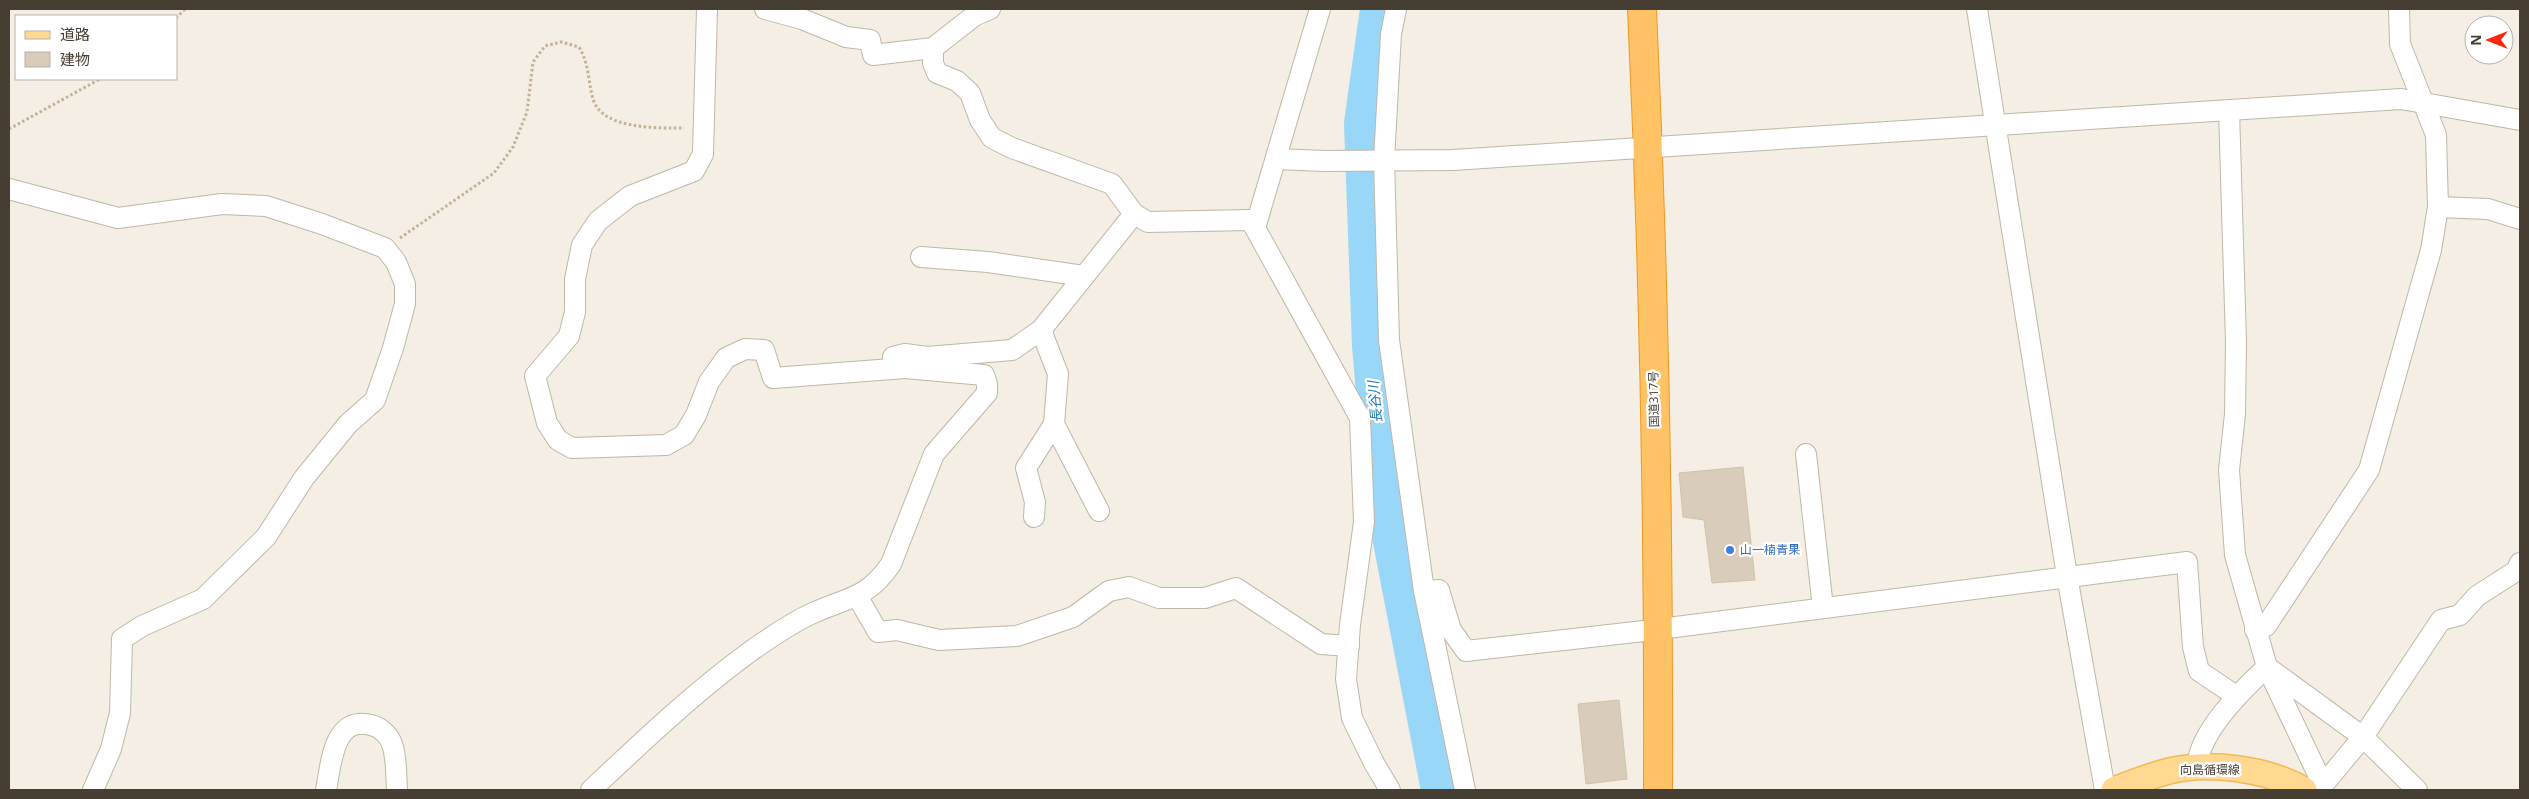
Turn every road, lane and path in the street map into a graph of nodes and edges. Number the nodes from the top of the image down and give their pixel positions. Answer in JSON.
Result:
{"nodes":[{"id":1,"x":707,"y":9,"type":"edge"},
{"id":2,"x":765,"y":9,"type":"edge"},
{"id":3,"x":990,"y":9,"type":"edge"},
{"id":4,"x":1320,"y":9,"type":"edge"},
{"id":5,"x":1396,"y":9,"type":"edge"},
{"id":6,"x":1642,"y":9,"type":"edge"},
{"id":7,"x":1977,"y":9,"type":"edge"},
{"id":8,"x":2399,"y":9,"type":"edge"},
{"id":9,"x":933,"y":48,"type":"junction"},
{"id":10,"x":98,"y":80,"type":"edge"},
{"id":11,"x":2423,"y":103,"type":"junction"},
{"id":12,"x":2229,"y":110,"type":"junction"},
{"id":13,"x":2520,"y":120,"type":"edge"},
{"id":14,"x":1995,"y":124,"type":"junction"},
{"id":15,"x":705,"y":128,"type":"junction"},
{"id":16,"x":9,"y":129,"type":"edge"},
{"id":17,"x":1648,"y":149,"type":"junction"},
{"id":18,"x":1276,"y":159,"type":"junction"},
{"id":19,"x":1380,"y":160,"type":"junction"},
{"id":20,"x":9,"y":189,"type":"edge"},
{"id":21,"x":2438,"y":207,"type":"junction"},
{"id":22,"x":1134,"y":214,"type":"junction"},
{"id":23,"x":2520,"y":219,"type":"edge"},
{"id":24,"x":1255,"y":228,"type":"junction"},
{"id":25,"x":385,"y":248,"type":"junction"},
{"id":26,"x":921,"y":257,"type":"dead end"},
{"id":27,"x":1084,"y":276,"type":"junction"},
{"id":28,"x":1042,"y":330,"type":"junction"},
{"id":29,"x":904,"y":368,"type":"junction"},
{"id":30,"x":1054,"y":424,"type":"junction"},
{"id":31,"x":1806,"y":454,"type":"dead end"},
{"id":32,"x":1099,"y":511,"type":"dead end"},
{"id":33,"x":1034,"y":517,"type":"dead end"},
{"id":34,"x":2520,"y":563,"type":"edge"},
{"id":35,"x":2067,"y":576,"type":"junction"},
{"id":36,"x":1424,"y":591,"type":"junction"},
{"id":37,"x":857,"y":596,"type":"junction"},
{"id":38,"x":1823,"y":608,"type":"junction"},
{"id":39,"x":1659,"y":628,"type":"junction"},
{"id":40,"x":2255,"y":630,"type":"junction"},
{"id":41,"x":1349,"y":646,"type":"junction"},
{"id":42,"x":2267,"y":668,"type":"junction"},
{"id":43,"x":2236,"y":696,"type":"junction"},
{"id":44,"x":2363,"y":738,"type":"junction"},
{"id":45,"x":2197,"y":768,"type":"junction"},
{"id":46,"x":2315,"y":789,"type":"edge"},
{"id":47,"x":93,"y":790,"type":"edge"},
{"id":48,"x":326,"y":790,"type":"edge"},
{"id":49,"x":397,"y":790,"type":"edge"},
{"id":50,"x":591,"y":790,"type":"edge"},
{"id":51,"x":1390,"y":790,"type":"edge"},
{"id":52,"x":1465,"y":790,"type":"edge"},
{"id":53,"x":1658,"y":790,"type":"edge"},
{"id":54,"x":1669,"y":790,"type":"edge"},
{"id":55,"x":2106,"y":790,"type":"edge"},
{"id":56,"x":2114,"y":790,"type":"edge"},
{"id":57,"x":2417,"y":790,"type":"edge"}],
"edges":[{"from":1,"to":15,"type":"street"},
{"from":2,"to":9,"type":"street"},
{"from":3,"to":9,"type":"street"},
{"from":4,"to":18,"type":"street"},
{"from":5,"to":19,"type":"street"},
{"from":6,"to":17,"type":"highway","name":"国道317号"},
{"from":7,"to":14,"type":"street"},
{"from":8,"to":11,"type":"street"},
{"from":9,"to":22,"type":"street"},
{"from":10,"to":16,"type":"path"},
{"from":11,"to":12,"type":"street"},
{"from":11,"to":13,"type":"street"},
{"from":11,"to":21,"type":"street"},
{"from":12,"to":14,"type":"street"},
{"from":12,"to":40,"type":"street"},
{"from":14,"to":17,"type":"street"},
{"from":14,"to":35,"type":"street"},
{"from":15,"to":25,"type":"path"},
{"from":15,"to":29,"type":"street"},
{"from":17,"to":19,"type":"street"},
{"from":17,"to":39,"type":"highway","name":"国道317号"},
{"from":18,"to":19,"type":"street"},
{"from":18,"to":24,"type":"street"},
{"from":19,"to":36,"type":"street"},
{"from":20,"to":25,"type":"street"},
{"from":21,"to":23,"type":"street"},
{"from":21,"to":40,"type":"street"},
{"from":22,"to":24,"type":"street"},
{"from":22,"to":27,"type":"street"},
{"from":24,"to":41,"type":"street"},
{"from":25,"to":47,"type":"street"},
{"from":26,"to":27,"type":"street"},
{"from":27,"to":28,"type":"street"},
{"from":28,"to":29,"type":"street"},
{"from":28,"to":30,"type":"street"},
{"from":29,"to":37,"type":"street"},
{"from":30,"to":32,"type":"street"},
{"from":30,"to":33,"type":"street"},
{"from":31,"to":38,"type":"street"},
{"from":34,"to":44,"type":"street"},
{"from":35,"to":38,"type":"street"},
{"from":35,"to":43,"type":"street"},
{"from":35,"to":55,"type":"street"},
{"from":36,"to":39,"type":"street"},
{"from":36,"to":52,"type":"street"},
{"from":37,"to":41,"type":"street"},
{"from":37,"to":50,"type":"street"},
{"from":38,"to":39,"type":"street"},
{"from":39,"to":53,"type":"highway","name":"国道317号"},
{"from":39,"to":54,"type":"highway"},
{"from":40,"to":42,"type":"street"},
{"from":41,"to":51,"type":"street"},
{"from":42,"to":43,"type":"street"},
{"from":42,"to":44,"type":"street"},
{"from":42,"to":46,"type":"street"},
{"from":43,"to":45,"type":"street"},
{"from":44,"to":46,"type":"street"},
{"from":44,"to":57,"type":"street"},
{"from":45,"to":46,"type":"main road","name":"向島循環線"},
{"from":45,"to":56,"type":"main road","name":"向島循環線"},
{"from":48,"to":49,"type":"street"}]}
